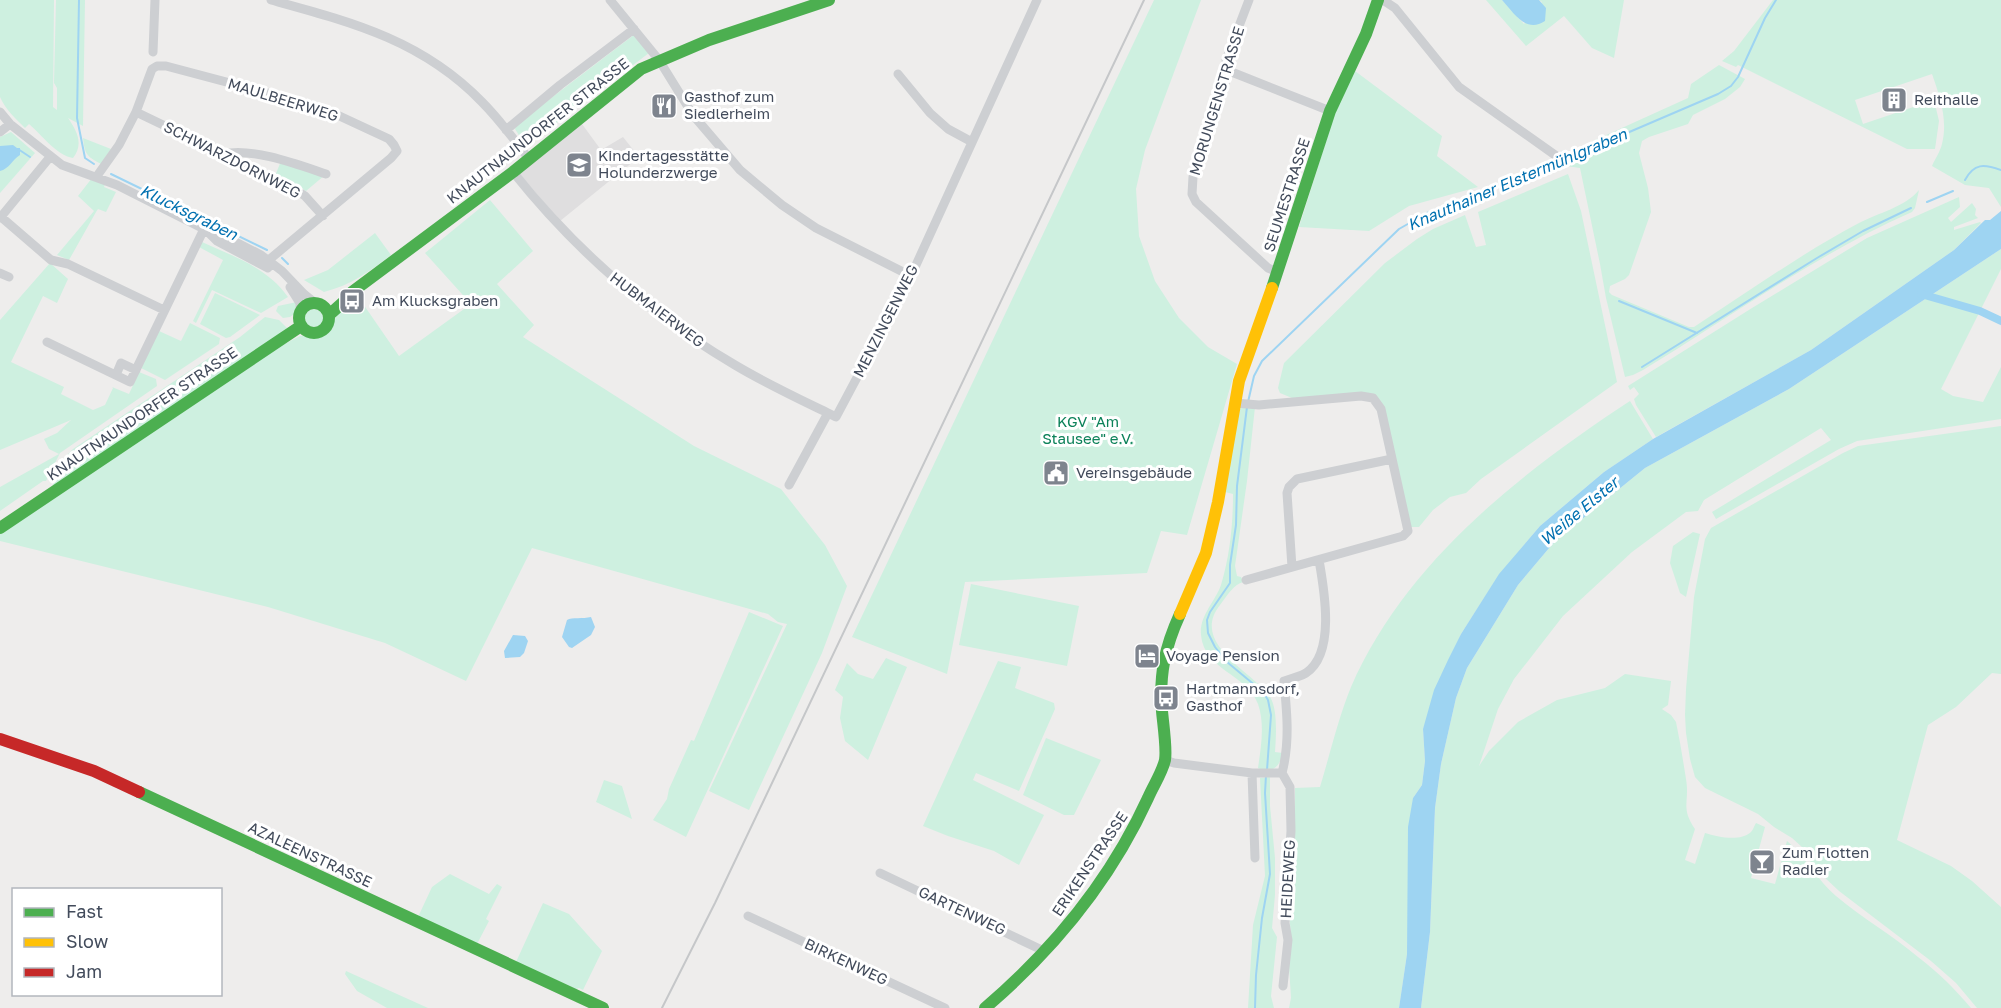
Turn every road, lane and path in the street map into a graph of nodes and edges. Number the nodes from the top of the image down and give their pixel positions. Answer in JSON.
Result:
{"nodes":[{"id":1,"x":155,"y":0,"type":"edge"},
{"id":2,"x":271,"y":0,"type":"edge"},
{"id":3,"x":610,"y":0,"type":"edge"},
{"id":4,"x":829,"y":0,"type":"edge"},
{"id":5,"x":1037,"y":0,"type":"edge"},
{"id":6,"x":1250,"y":0,"type":"edge"},
{"id":7,"x":1378,"y":0,"type":"edge"},
{"id":8,"x":1383,"y":0,"type":"edge"},
{"id":9,"x":634,"y":29,"type":"junction"},
{"id":10,"x":153,"y":51,"type":"dead end"},
{"id":11,"x":659,"y":60,"type":"junction"},
{"id":12,"x":1229,"y":71,"type":"junction"},
{"id":13,"x":898,"y":74,"type":"dead end"},
{"id":14,"x":1330,"y":111,"type":"junction"},
{"id":15,"x":0,"y":112,"type":"edge"},
{"id":16,"x":136,"y":112,"type":"junction"},
{"id":17,"x":10,"y":124,"type":"junction"},
{"id":18,"x":506,"y":130,"type":"junction"},
{"id":19,"x":0,"y":132,"type":"edge"},
{"id":20,"x":972,"y":142,"type":"junction"},
{"id":21,"x":224,"y":154,"type":"junction"},
{"id":22,"x":50,"y":157,"type":"junction"},
{"id":23,"x":529,"y":159,"type":"junction"},
{"id":24,"x":1558,"y":160,"type":"dead end"},
{"id":25,"x":513,"y":172,"type":"junction"},
{"id":26,"x":326,"y":174,"type":"dead end"},
{"id":27,"x":97,"y":176,"type":"junction"},
{"id":28,"x":323,"y":216,"type":"junction"},
{"id":29,"x":1,"y":218,"type":"edge"},
{"id":30,"x":204,"y":229,"type":"junction"},
{"id":31,"x":266,"y":262,"type":"junction"},
{"id":32,"x":1278,"y":272,"type":"junction"},
{"id":33,"x":910,"y":276,"type":"junction"},
{"id":34,"x":322,"y":308,"type":"junction"},
{"id":35,"x":164,"y":310,"type":"junction"},
{"id":36,"x":300,"y":311,"type":"junction"},
{"id":37,"x":301,"y":326,"type":"junction"},
{"id":38,"x":47,"y":342,"type":"dead end"},
{"id":39,"x":1244,"y":404,"type":"junction"},
{"id":40,"x":828,"y":413,"type":"junction"},
{"id":41,"x":1392,"y":459,"type":"junction"},
{"id":42,"x":789,"y":485,"type":"dead end"},
{"id":43,"x":1218,"y":502,"type":"joint"},
{"id":44,"x":0,"y":528,"type":"edge"},
{"id":45,"x":1319,"y":560,"type":"junction"},
{"id":46,"x":1292,"y":567,"type":"junction"},
{"id":47,"x":1246,"y":580,"type":"dead end"},
{"id":48,"x":0,"y":739,"type":"edge"},
{"id":49,"x":1165,"y":760,"type":"junction"},
{"id":50,"x":1267,"y":773,"type":"junction"},
{"id":51,"x":1255,"y":858,"type":"dead end"},
{"id":52,"x":880,"y":873,"type":"dead end"},
{"id":53,"x":748,"y":916,"type":"dead end"},
{"id":54,"x":1044,"y":951,"type":"junction"},
{"id":55,"x":1283,"y":986,"type":"dead end"},
{"id":56,"x":603,"y":1008,"type":"edge"},
{"id":57,"x":945,"y":1008,"type":"edge"},
{"id":58,"x":985,"y":1008,"type":"edge"}],
"edges":[{"from":1,"to":10,"type":"street"},
{"from":2,"to":18,"type":"street"},
{"from":3,"to":9,"type":"street"},
{"from":4,"to":11,"type":"street","name":"KNAUTNAUNDORFER STRASSE"},
{"from":5,"to":20,"type":"street","name":"MENZINGENWEG"},
{"from":6,"to":12,"type":"street","name":"MORUNGENSTRASSE"},
{"from":7,"to":14,"type":"street","name":"SEUMESTRASSE"},
{"from":8,"to":24,"type":"street"},
{"from":9,"to":11,"type":"street"},
{"from":9,"to":18,"type":"street"},
{"from":11,"to":23,"type":"street","name":"KNAUTNAUNDORFER STRASSE"},
{"from":11,"to":33,"type":"street"},
{"from":12,"to":14,"type":"street"},
{"from":12,"to":32,"type":"street","name":"MORUNGENSTRASSE"},
{"from":13,"to":20,"type":"street"},
{"from":14,"to":32,"type":"street","name":"SEUMESTRASSE"},
{"from":15,"to":17,"type":"street"},
{"from":16,"to":21,"type":"street","name":"SCHWARZDORNWEG"},
{"from":16,"to":27,"type":"street"},
{"from":16,"to":28,"type":"street","name":"MAULBEERWEG"},
{"from":17,"to":19,"type":"street"},
{"from":17,"to":22,"type":"street"},
{"from":18,"to":23,"type":"street"},
{"from":20,"to":33,"type":"street","name":"MENZINGENWEG"},
{"from":21,"to":26,"type":"street"},
{"from":21,"to":28,"type":"street","name":"SCHWARZDORNWEG"},
{"from":22,"to":27,"type":"street"},
{"from":22,"to":29,"type":"street"},
{"from":23,"to":25,"type":"street","name":"KNAUTNAUNDORFER STRASSE"},
{"from":25,"to":34,"type":"street","name":"KNAUTNAUNDORFER STRASSE"},
{"from":25,"to":40,"type":"street","name":"HUBMAIERWEG"},
{"from":27,"to":30,"type":"street"},
{"from":28,"to":31,"type":"street","name":"MAULBEERWEG"},
{"from":29,"to":35,"type":"street"},
{"from":30,"to":31,"type":"street"},
{"from":30,"to":35,"type":"street"},
{"from":31,"to":34,"type":"street"},
{"from":31,"to":36,"type":"street"},
{"from":32,"to":39,"type":"street","name":"SEUMESTRASSE"},
{"from":33,"to":40,"type":"street","name":"MENZINGENWEG"},
{"from":34,"to":36,"type":"street"},
{"from":34,"to":37,"type":"street"},
{"from":35,"to":38,"type":"street"},
{"from":36,"to":37,"type":"street"},
{"from":37,"to":44,"type":"street","name":"KNAUTNAUNDORFER STRASSE"},
{"from":39,"to":41,"type":"street"},
{"from":39,"to":43,"type":"street","name":"SEUMESTRASSE"},
{"from":40,"to":42,"type":"street","name":"MENZINGENWEG"},
{"from":41,"to":45,"type":"street"},
{"from":41,"to":46,"type":"street"},
{"from":43,"to":49,"type":"street","name":"ERIKENSTRASSE"},
{"from":45,"to":46,"type":"street"},
{"from":45,"to":50,"type":"street","name":"HEIDEWEG"},
{"from":46,"to":47,"type":"street"},
{"from":48,"to":56,"type":"street","name":"AZALEENSTRASSE"},
{"from":49,"to":50,"type":"street"},
{"from":49,"to":54,"type":"street","name":"ERIKENSTRASSE"},
{"from":50,"to":51,"type":"street","name":"HEIDEWEG"},
{"from":50,"to":55,"type":"street","name":"HEIDEWEG"},
{"from":52,"to":54,"type":"street","name":"GARTENWEG"},
{"from":53,"to":57,"type":"street","name":"BIRKENWEG"},
{"from":54,"to":58,"type":"street","name":"ERIKENSTRASSE"}]}
